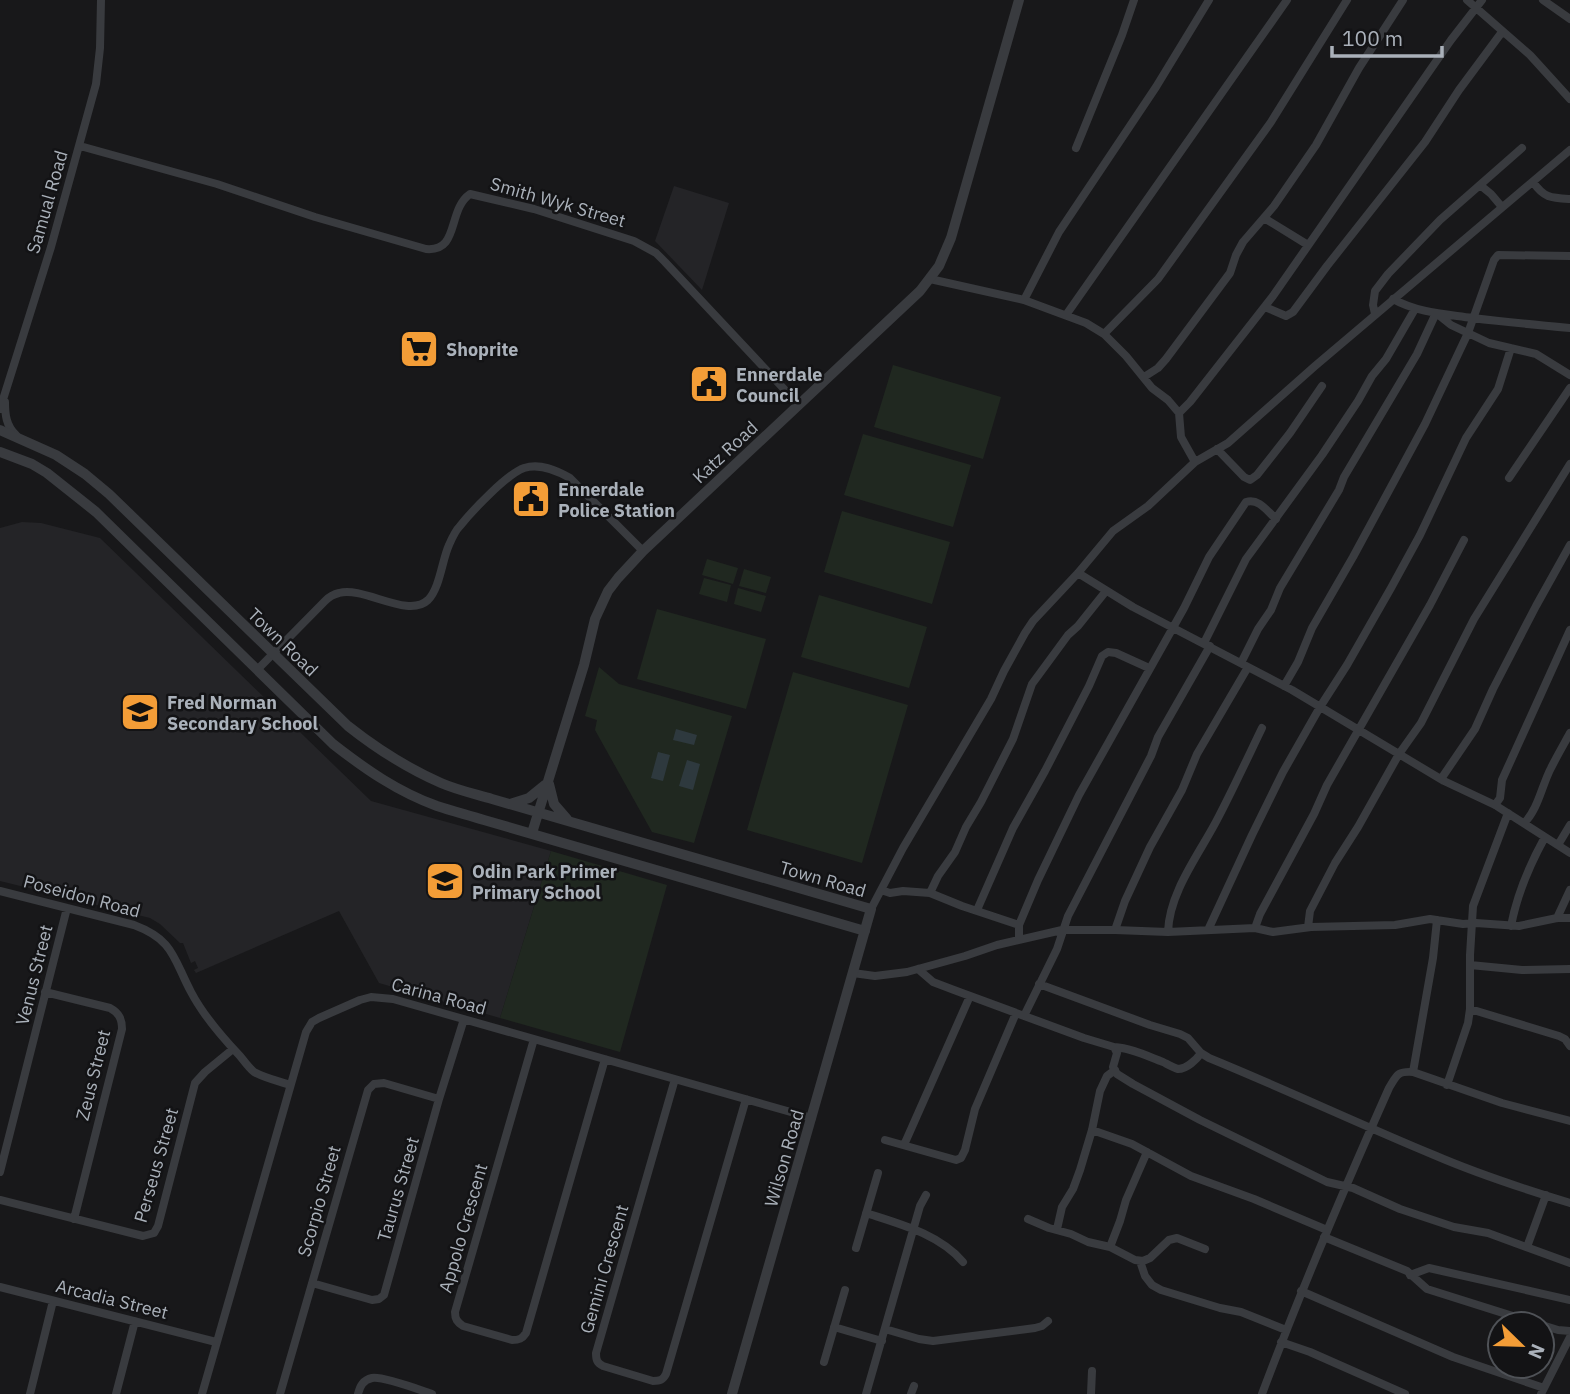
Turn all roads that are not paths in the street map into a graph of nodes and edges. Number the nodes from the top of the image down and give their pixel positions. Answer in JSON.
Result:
{"nodes":[{"id":1,"x":102,"y":0,"type":"edge"},
{"id":2,"x":1019,"y":0,"type":"edge"},
{"id":3,"x":1134,"y":0,"type":"edge"},
{"id":4,"x":1209,"y":0,"type":"edge"},
{"id":5,"x":1287,"y":0,"type":"edge"},
{"id":6,"x":1347,"y":0,"type":"edge"},
{"id":7,"x":1403,"y":0,"type":"edge"},
{"id":8,"x":1467,"y":0,"type":"edge"},
{"id":9,"x":1543,"y":0,"type":"edge"},
{"id":10,"x":1479,"y":4,"type":"edge"},
{"id":11,"x":1570,"y":19,"type":"edge"},
{"id":12,"x":1502,"y":33,"type":"junction"},
{"id":13,"x":1570,"y":99,"type":"edge"},
{"id":14,"x":80,"y":146,"type":"junction"},
{"id":15,"x":1076,"y":148,"type":"dead end"},
{"id":16,"x":1522,"y":148,"type":"dead end"},
{"id":17,"x":1570,"y":150,"type":"edge"},
{"id":18,"x":1533,"y":182,"type":"junction"},
{"id":19,"x":1480,"y":185,"type":"junction"},
{"id":20,"x":1570,"y":199,"type":"edge"},
{"id":21,"x":1502,"y":207,"type":"junction"},
{"id":22,"x":1264,"y":218,"type":"junction"},
{"id":23,"x":1308,"y":245,"type":"junction"},
{"id":24,"x":1570,"y":256,"type":"edge"},
{"id":25,"x":930,"y":279,"type":"junction"},
{"id":26,"x":1393,"y":299,"type":"junction"},
{"id":27,"x":1024,"y":300,"type":"junction"},
{"id":28,"x":1265,"y":307,"type":"junction"},
{"id":29,"x":1415,"y":309,"type":"junction"},
{"id":30,"x":1436,"y":313,"type":"junction"},
{"id":31,"x":1375,"y":314,"type":"junction"},
{"id":32,"x":1066,"y":315,"type":"junction"},
{"id":33,"x":1472,"y":317,"type":"junction"},
{"id":34,"x":1570,"y":328,"type":"edge"},
{"id":35,"x":1468,"y":333,"type":"junction"},
{"id":36,"x":1104,"y":334,"type":"junction"},
{"id":37,"x":1511,"y":348,"type":"junction"},
{"id":38,"x":1570,"y":375,"type":"edge"},
{"id":39,"x":1144,"y":377,"type":"junction"},
{"id":40,"x":1322,"y":386,"type":"dead end"},
{"id":41,"x":1570,"y":388,"type":"edge"},
{"id":42,"x":4,"y":392,"type":"edge"},
{"id":43,"x":799,"y":405,"type":"junction"},
{"id":44,"x":0,"y":409,"type":"edge"},
{"id":45,"x":1179,"y":413,"type":"junction"},
{"id":46,"x":0,"y":430,"type":"edge"},
{"id":47,"x":21,"y":438,"type":"junction"},
{"id":48,"x":1217,"y":449,"type":"junction"},
{"id":49,"x":0,"y":452,"type":"edge"},
{"id":50,"x":1195,"y":462,"type":"junction"},
{"id":51,"x":1570,"y":464,"type":"edge"},
{"id":52,"x":1509,"y":478,"type":"dead end"},
{"id":53,"x":1276,"y":519,"type":"junction"},
{"id":54,"x":1464,"y":540,"type":"dead end"},
{"id":55,"x":1570,"y":545,"type":"edge"},
{"id":56,"x":643,"y":551,"type":"junction"},
{"id":57,"x":1078,"y":573,"type":"junction"},
{"id":58,"x":1106,"y":591,"type":"junction"},
{"id":59,"x":1172,"y":627,"type":"junction"},
{"id":60,"x":1570,"y":630,"type":"edge"},
{"id":61,"x":1207,"y":645,"type":"junction"},
{"id":62,"x":273,"y":654,"type":"junction"},
{"id":63,"x":1244,"y":665,"type":"junction"},
{"id":64,"x":1149,"y":668,"type":"junction"},
{"id":65,"x":257,"y":670,"type":"junction"},
{"id":66,"x":1284,"y":686,"type":"junction"},
{"id":67,"x":1320,"y":707,"type":"junction"},
{"id":68,"x":1262,"y":728,"type":"dead end"},
{"id":69,"x":1357,"y":730,"type":"junction"},
{"id":70,"x":1570,"y":733,"type":"edge"},
{"id":71,"x":1399,"y":754,"type":"junction"},
{"id":72,"x":1441,"y":779,"type":"junction"},
{"id":73,"x":549,"y":780,"type":"junction"},
{"id":74,"x":510,"y":804,"type":"junction"},
{"id":75,"x":1495,"y":805,"type":"junction"},
{"id":76,"x":538,"y":813,"type":"junction"},
{"id":77,"x":1508,"y":813,"type":"junction"},
{"id":78,"x":570,"y":822,"type":"junction"},
{"id":79,"x":1524,"y":823,"type":"junction"},
{"id":80,"x":1570,"y":825,"type":"edge"},
{"id":81,"x":532,"y":834,"type":"junction"},
{"id":82,"x":1545,"y":837,"type":"junction"},
{"id":83,"x":1558,"y":845,"type":"junction"},
{"id":84,"x":1570,"y":853,"type":"edge"},
{"id":85,"x":881,"y":890,"type":"junction"},
{"id":86,"x":1570,"y":890,"type":"edge"},
{"id":87,"x":0,"y":891,"type":"edge"},
{"id":88,"x":930,"y":893,"type":"junction"},
{"id":89,"x":67,"y":908,"type":"junction"},
{"id":90,"x":871,"y":909,"type":"junction"},
{"id":91,"x":977,"y":910,"type":"junction"},
{"id":92,"x":1557,"y":918,"type":"junction"},
{"id":93,"x":1570,"y":918,"type":"edge"},
{"id":94,"x":1437,"y":920,"type":"junction"},
{"id":95,"x":1471,"y":924,"type":"junction"},
{"id":96,"x":1019,"y":925,"type":"junction"},
{"id":97,"x":1511,"y":926,"type":"junction"},
{"id":98,"x":1308,"y":927,"type":"junction"},
{"id":99,"x":1255,"y":928,"type":"junction"},
{"id":100,"x":1062,"y":930,"type":"junction"},
{"id":101,"x":1115,"y":930,"type":"junction"},
{"id":102,"x":1208,"y":930,"type":"junction"},
{"id":103,"x":865,"y":931,"type":"junction"},
{"id":104,"x":1168,"y":932,"type":"junction"},
{"id":105,"x":1019,"y":939,"type":"junction"},
{"id":106,"x":1470,"y":964,"type":"junction"},
{"id":107,"x":918,"y":969,"type":"junction"},
{"id":108,"x":1570,"y":969,"type":"edge"},
{"id":109,"x":853,"y":973,"type":"junction"},
{"id":110,"x":1038,"y":984,"type":"junction"},
{"id":111,"x":46,"y":992,"type":"junction"},
{"id":112,"x":970,"y":996,"type":"junction"},
{"id":113,"x":1471,"y":1009,"type":"junction"},
{"id":114,"x":1020,"y":1014,"type":"junction"},
{"id":115,"x":464,"y":1019,"type":"junction"},
{"id":116,"x":534,"y":1039,"type":"junction"},
{"id":117,"x":1570,"y":1046,"type":"edge"},
{"id":118,"x":1114,"y":1047,"type":"junction"},
{"id":119,"x":233,"y":1049,"type":"junction"},
{"id":120,"x":1201,"y":1053,"type":"junction"},
{"id":121,"x":604,"y":1059,"type":"junction"},
{"id":122,"x":1115,"y":1070,"type":"junction"},
{"id":123,"x":1413,"y":1072,"type":"junction"},
{"id":124,"x":675,"y":1079,"type":"junction"},
{"id":125,"x":290,"y":1085,"type":"junction"},
{"id":126,"x":1447,"y":1085,"type":"junction"},
{"id":127,"x":439,"y":1099,"type":"junction"},
{"id":128,"x":746,"y":1100,"type":"junction"},
{"id":129,"x":812,"y":1118,"type":"junction"},
{"id":130,"x":1570,"y":1121,"type":"edge"},
{"id":131,"x":1372,"y":1128,"type":"junction"},
{"id":132,"x":1092,"y":1130,"type":"junction"},
{"id":133,"x":885,"y":1140,"type":"dead end"},
{"id":134,"x":904,"y":1146,"type":"junction"},
{"id":135,"x":1147,"y":1152,"type":"junction"},
{"id":136,"x":0,"y":1172,"type":"edge"},
{"id":137,"x":878,"y":1173,"type":"dead end"},
{"id":138,"x":1345,"y":1186,"type":"junction"},
{"id":139,"x":926,"y":1195,"type":"dead end"},
{"id":140,"x":1546,"y":1195,"type":"junction"},
{"id":141,"x":0,"y":1200,"type":"edge"},
{"id":142,"x":1570,"y":1203,"type":"edge"},
{"id":143,"x":866,"y":1213,"type":"junction"},
{"id":144,"x":74,"y":1219,"type":"junction"},
{"id":145,"x":1028,"y":1219,"type":"dead end"},
{"id":146,"x":914,"y":1229,"type":"junction"},
{"id":147,"x":1057,"y":1229,"type":"junction"},
{"id":148,"x":1326,"y":1233,"type":"junction"},
{"id":149,"x":1110,"y":1247,"type":"junction"},
{"id":150,"x":1527,"y":1247,"type":"junction"},
{"id":151,"x":856,"y":1248,"type":"dead end"},
{"id":152,"x":1205,"y":1249,"type":"dead end"},
{"id":153,"x":1140,"y":1261,"type":"junction"},
{"id":154,"x":963,"y":1262,"type":"dead end"},
{"id":155,"x":1570,"y":1263,"type":"edge"},
{"id":156,"x":1410,"y":1275,"type":"junction"},
{"id":157,"x":312,"y":1283,"type":"junction"},
{"id":158,"x":0,"y":1287,"type":"edge"},
{"id":159,"x":845,"y":1290,"type":"dead end"},
{"id":160,"x":1301,"y":1291,"type":"junction"},
{"id":161,"x":1570,"y":1300,"type":"edge"},
{"id":162,"x":53,"y":1301,"type":"junction"},
{"id":163,"x":1493,"y":1310,"type":"edge"},
{"id":164,"x":135,"y":1321,"type":"junction"},
{"id":165,"x":1048,"y":1321,"type":"dead end"},
{"id":166,"x":834,"y":1327,"type":"junction"},
{"id":167,"x":885,"y":1329,"type":"junction"},
{"id":168,"x":1286,"y":1330,"type":"junction"},
{"id":169,"x":1570,"y":1337,"type":"edge"},
{"id":170,"x":882,"y":1341,"type":"junction"},
{"id":171,"x":216,"y":1342,"type":"junction"},
{"id":172,"x":1282,"y":1342,"type":"junction"},
{"id":173,"x":824,"y":1362,"type":"dead end"},
{"id":174,"x":1092,"y":1371,"type":"dead end"},
{"id":175,"x":1543,"y":1391,"type":"edge"},
{"id":176,"x":30,"y":1394,"type":"edge"},
{"id":177,"x":116,"y":1394,"type":"edge"},
{"id":178,"x":202,"y":1394,"type":"edge"},
{"id":179,"x":280,"y":1394,"type":"edge"},
{"id":180,"x":358,"y":1394,"type":"edge"},
{"id":181,"x":432,"y":1394,"type":"edge"},
{"id":182,"x":732,"y":1394,"type":"edge"},
{"id":183,"x":866,"y":1394,"type":"edge"},
{"id":184,"x":1091,"y":1394,"type":"edge"},
{"id":185,"x":1262,"y":1394,"type":"edge"},
{"id":186,"x":1405,"y":1394,"type":"edge"}],
"edges":[{"from":1,"to":14,"type":"street","name":"Samual Road"},
{"from":2,"to":25,"type":"street","name":"Katz Road"},
{"from":3,"to":15,"type":"street"},
{"from":4,"to":27,"type":"street"},
{"from":5,"to":32,"type":"street"},
{"from":6,"to":36,"type":"street"},
{"from":7,"to":22,"type":"street"},
{"from":8,"to":10,"type":"street"},
{"from":9,"to":11,"type":"street"},
{"from":10,"to":12,"type":"street"},
{"from":10,"to":23,"type":"street"},
{"from":12,"to":13,"type":"street"},
{"from":12,"to":28,"type":"street"},
{"from":14,"to":42,"type":"street","name":"Samual Road"},
{"from":14,"to":43,"type":"street","name":"Smith Wyk Street"},
{"from":16,"to":19,"type":"street"},
{"from":17,"to":18,"type":"street"},
{"from":18,"to":20,"type":"street"},
{"from":18,"to":21,"type":"street"},
{"from":19,"to":21,"type":"street"},
{"from":19,"to":31,"type":"street"},
{"from":21,"to":26,"type":"street"},
{"from":22,"to":23,"type":"street"},
{"from":22,"to":39,"type":"street"},
{"from":23,"to":28,"type":"street"},
{"from":24,"to":33,"type":"street"},
{"from":25,"to":27,"type":"street"},
{"from":25,"to":43,"type":"street","name":"Katz Road"},
{"from":26,"to":29,"type":"street"},
{"from":26,"to":31,"type":"street"},
{"from":27,"to":32,"type":"street"},
{"from":28,"to":45,"type":"street"},
{"from":29,"to":30,"type":"street"},
{"from":29,"to":53,"type":"street"},
{"from":30,"to":33,"type":"street"},
{"from":30,"to":35,"type":"street"},
{"from":30,"to":63,"type":"street"},
{"from":31,"to":48,"type":"street"},
{"from":32,"to":36,"type":"street"},
{"from":33,"to":34,"type":"street"},
{"from":33,"to":35,"type":"street"},
{"from":35,"to":37,"type":"street"},
{"from":35,"to":66,"type":"street"},
{"from":36,"to":39,"type":"street"},
{"from":37,"to":38,"type":"street"},
{"from":37,"to":67,"type":"street"},
{"from":39,"to":45,"type":"street"},
{"from":40,"to":48,"type":"street"},
{"from":41,"to":52,"type":"street"},
{"from":42,"to":44,"type":"street","name":"Samual Road"},
{"from":42,"to":47,"type":"street"},
{"from":43,"to":56,"type":"street","name":"Katz Road"},
{"from":45,"to":50,"type":"street"},
{"from":46,"to":47,"type":"street","name":"Town Road"},
{"from":47,"to":62,"type":"street","name":"Town Road"},
{"from":48,"to":50,"type":"street"},
{"from":49,"to":65,"type":"street"},
{"from":50,"to":57,"type":"street"},
{"from":51,"to":71,"type":"street"},
{"from":53,"to":59,"type":"street"},
{"from":53,"to":61,"type":"street"},
{"from":54,"to":69,"type":"street"},
{"from":55,"to":72,"type":"street"},
{"from":56,"to":62,"type":"street"},
{"from":56,"to":73,"type":"street","name":"Katz Road"},
{"from":57,"to":58,"type":"street"},
{"from":57,"to":85,"type":"street"},
{"from":58,"to":59,"type":"street"},
{"from":58,"to":88,"type":"street"},
{"from":59,"to":61,"type":"street"},
{"from":59,"to":64,"type":"street"},
{"from":60,"to":75,"type":"street"},
{"from":61,"to":63,"type":"street"},
{"from":61,"to":100,"type":"street"},
{"from":62,"to":65,"type":"street"},
{"from":62,"to":74,"type":"street","name":"Town Road"},
{"from":63,"to":66,"type":"street"},
{"from":63,"to":101,"type":"street"},
{"from":64,"to":91,"type":"street"},
{"from":64,"to":96,"type":"street"},
{"from":65,"to":81,"type":"street"},
{"from":66,"to":67,"type":"street"},
{"from":67,"to":69,"type":"street"},
{"from":67,"to":102,"type":"street"},
{"from":68,"to":104,"type":"street"},
{"from":69,"to":71,"type":"street"},
{"from":69,"to":99,"type":"street"},
{"from":70,"to":79,"type":"street"},
{"from":71,"to":72,"type":"street"},
{"from":71,"to":98,"type":"street"},
{"from":72,"to":75,"type":"street"},
{"from":73,"to":74,"type":"street"},
{"from":73,"to":76,"type":"street","name":"Katz Road"},
{"from":73,"to":78,"type":"street"},
{"from":74,"to":76,"type":"street","name":"Town Road"},
{"from":75,"to":77,"type":"street"},
{"from":76,"to":78,"type":"street","name":"Town Road"},
{"from":76,"to":81,"type":"street","name":"Katz Road"},
{"from":77,"to":79,"type":"street"},
{"from":77,"to":95,"type":"street"},
{"from":78,"to":90,"type":"street","name":"Town Road"},
{"from":79,"to":82,"type":"street"},
{"from":80,"to":83,"type":"street"},
{"from":81,"to":103,"type":"street"},
{"from":82,"to":83,"type":"street"},
{"from":82,"to":97,"type":"street"},
{"from":83,"to":84,"type":"street"},
{"from":85,"to":88,"type":"street"},
{"from":85,"to":90,"type":"street"},
{"from":86,"to":92,"type":"street"},
{"from":87,"to":89,"type":"street","name":"Poseidon Road"},
{"from":88,"to":91,"type":"street"},
{"from":89,"to":111,"type":"street","name":"Venus Street"},
{"from":89,"to":119,"type":"street","name":"Poseidon Road"},
{"from":90,"to":103,"type":"street","name":"Town Road"},
{"from":91,"to":96,"type":"street"},
{"from":92,"to":93,"type":"street"},
{"from":92,"to":97,"type":"street"},
{"from":94,"to":95,"type":"street"},
{"from":94,"to":98,"type":"street"},
{"from":94,"to":123,"type":"street"},
{"from":95,"to":97,"type":"street"},
{"from":95,"to":106,"type":"street"},
{"from":96,"to":105,"type":"street"},
{"from":98,"to":99,"type":"street"},
{"from":99,"to":102,"type":"street"},
{"from":100,"to":101,"type":"street"},
{"from":100,"to":105,"type":"street"},
{"from":100,"to":110,"type":"street"},
{"from":101,"to":104,"type":"street"},
{"from":102,"to":104,"type":"street"},
{"from":103,"to":109,"type":"street","name":"Wilson Road"},
{"from":105,"to":107,"type":"street"},
{"from":106,"to":108,"type":"street"},
{"from":106,"to":113,"type":"street"},
{"from":107,"to":109,"type":"street"},
{"from":107,"to":112,"type":"street"},
{"from":109,"to":129,"type":"street","name":"Wilson Road"},
{"from":110,"to":114,"type":"street"},
{"from":110,"to":120,"type":"street"},
{"from":111,"to":136,"type":"street","name":"Venus Street"},
{"from":111,"to":144,"type":"street","name":"Zeus Street"},
{"from":112,"to":114,"type":"street"},
{"from":112,"to":134,"type":"street"},
{"from":113,"to":117,"type":"street"},
{"from":113,"to":126,"type":"street"},
{"from":114,"to":118,"type":"street"},
{"from":114,"to":134,"type":"street"},
{"from":115,"to":116,"type":"street","name":"Carina Road"},
{"from":115,"to":125,"type":"street","name":"Carina Road"},
{"from":115,"to":127,"type":"street","name":"Taurus Street"},
{"from":116,"to":121,"type":"street","name":"Carina Road"},
{"from":116,"to":121,"type":"street","name":"Appolo Crescent"},
{"from":118,"to":120,"type":"street"},
{"from":118,"to":122,"type":"street"},
{"from":119,"to":125,"type":"street","name":"Poseidon Road"},
{"from":119,"to":144,"type":"street","name":"Perseus Street"},
{"from":120,"to":131,"type":"street"},
{"from":121,"to":124,"type":"street","name":"Carina Road"},
{"from":122,"to":132,"type":"street"},
{"from":122,"to":138,"type":"street"},
{"from":123,"to":126,"type":"street"},
{"from":123,"to":131,"type":"street"},
{"from":124,"to":128,"type":"street","name":"Carina Road"},
{"from":124,"to":128,"type":"street","name":"Gemini Crescent"},
{"from":125,"to":171,"type":"street","name":"Carina Road"},
{"from":126,"to":130,"type":"street"},
{"from":127,"to":157,"type":"street","name":"Scorpio Street"},
{"from":127,"to":157,"type":"street","name":"Taurus Street"},
{"from":128,"to":129,"type":"street","name":"Carina Road"},
{"from":129,"to":182,"type":"street","name":"Wilson Road"},
{"from":131,"to":138,"type":"street"},
{"from":131,"to":140,"type":"street"},
{"from":132,"to":135,"type":"street"},
{"from":132,"to":147,"type":"street"},
{"from":133,"to":134,"type":"street"},
{"from":135,"to":148,"type":"street"},
{"from":135,"to":149,"type":"street"},
{"from":137,"to":143,"type":"street"},
{"from":138,"to":148,"type":"street"},
{"from":138,"to":150,"type":"street"},
{"from":139,"to":146,"type":"street"},
{"from":140,"to":142,"type":"street"},
{"from":140,"to":150,"type":"street"},
{"from":141,"to":144,"type":"street","name":"Perseus Street"},
{"from":143,"to":146,"type":"street"},
{"from":143,"to":151,"type":"street"},
{"from":145,"to":147,"type":"street"},
{"from":146,"to":154,"type":"street"},
{"from":146,"to":167,"type":"street"},
{"from":147,"to":149,"type":"street"},
{"from":148,"to":156,"type":"street"},
{"from":148,"to":160,"type":"street"},
{"from":149,"to":153,"type":"street"},
{"from":150,"to":155,"type":"street"},
{"from":152,"to":153,"type":"street"},
{"from":153,"to":168,"type":"street"},
{"from":156,"to":161,"type":"street"},
{"from":156,"to":163,"type":"street"},
{"from":157,"to":179,"type":"street","name":"Scorpio Street"},
{"from":158,"to":162,"type":"street","name":"Arcadia Street"},
{"from":159,"to":166,"type":"street"},
{"from":160,"to":168,"type":"street"},
{"from":160,"to":175,"type":"street"},
{"from":162,"to":164,"type":"street","name":"Arcadia Street"},
{"from":162,"to":176,"type":"street"},
{"from":164,"to":171,"type":"street","name":"Arcadia Street"},
{"from":164,"to":177,"type":"street"},
{"from":165,"to":167,"type":"street"},
{"from":166,"to":170,"type":"street"},
{"from":166,"to":173,"type":"street"},
{"from":167,"to":170,"type":"street"},
{"from":168,"to":172,"type":"street"},
{"from":169,"to":175,"type":"street"},
{"from":170,"to":183,"type":"street"},
{"from":171,"to":178,"type":"street","name":"Carina Road"},
{"from":172,"to":185,"type":"street"},
{"from":172,"to":186,"type":"street"},
{"from":174,"to":184,"type":"street"},
{"from":180,"to":181,"type":"street"}]}
